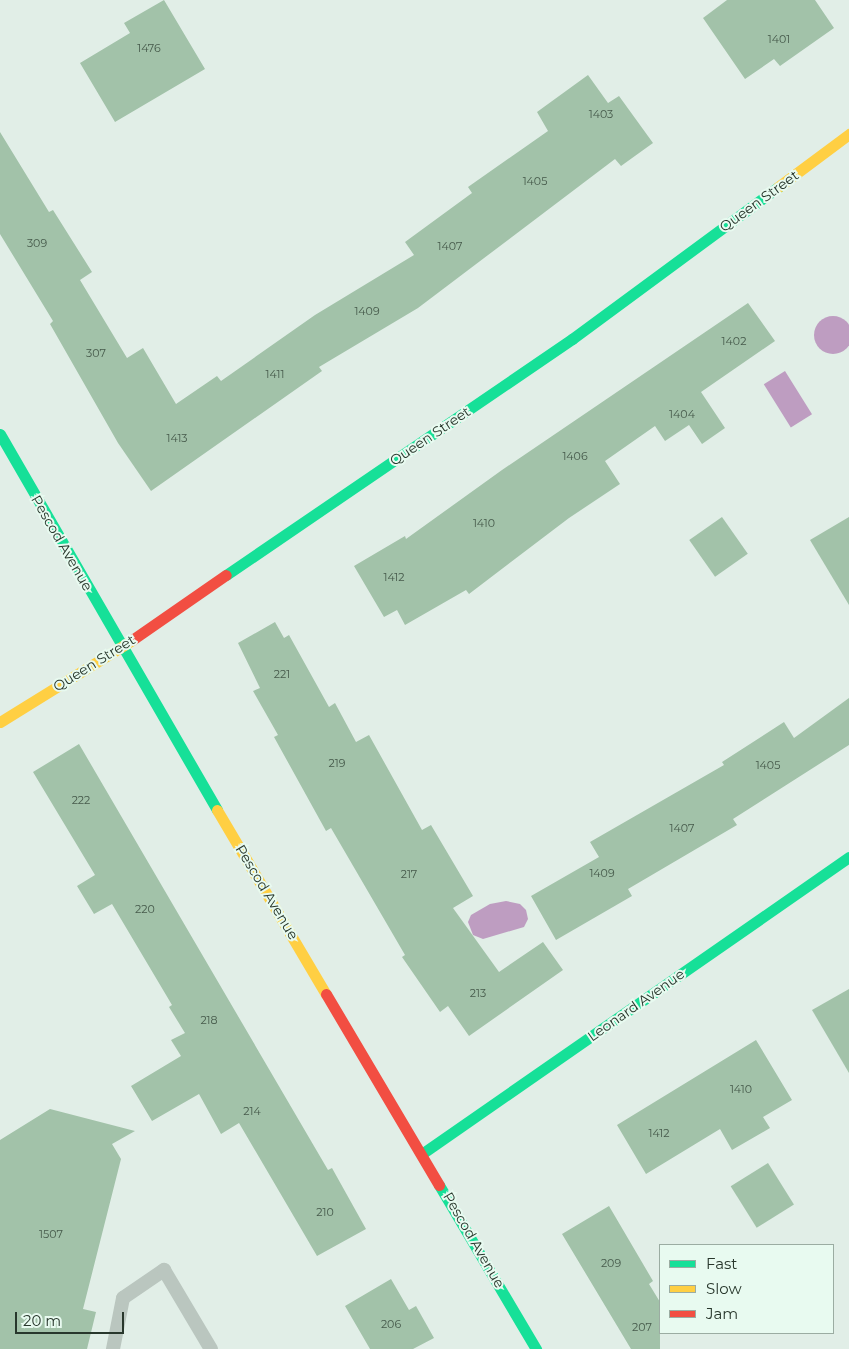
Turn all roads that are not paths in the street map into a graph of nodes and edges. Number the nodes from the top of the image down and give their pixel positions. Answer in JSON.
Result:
{"nodes":[{"id":1,"x":849,"y":134,"type":"edge"},
{"id":2,"x":0,"y":434,"type":"edge"},
{"id":3,"x":121,"y":647,"type":"junction"},
{"id":4,"x":0,"y":722,"type":"edge"},
{"id":5,"x":849,"y":857,"type":"edge"},
{"id":6,"x":423,"y":1153,"type":"junction"},
{"id":7,"x":113,"y":1349,"type":"edge"},
{"id":8,"x":211,"y":1349,"type":"edge"},
{"id":9,"x":536,"y":1349,"type":"edge"}],
"edges":[{"from":1,"to":3,"type":"street","name":"Queen Street"},
{"from":2,"to":3,"type":"street","name":"Pescod Avenue"},
{"from":3,"to":4,"type":"street","name":"Queen Street"},
{"from":3,"to":6,"type":"street","name":"Pescod Avenue"},
{"from":5,"to":6,"type":"street","name":"Leonard Avenue"},
{"from":6,"to":9,"type":"street","name":"Pescod Avenue"},
{"from":7,"to":8,"type":"lane"}]}
